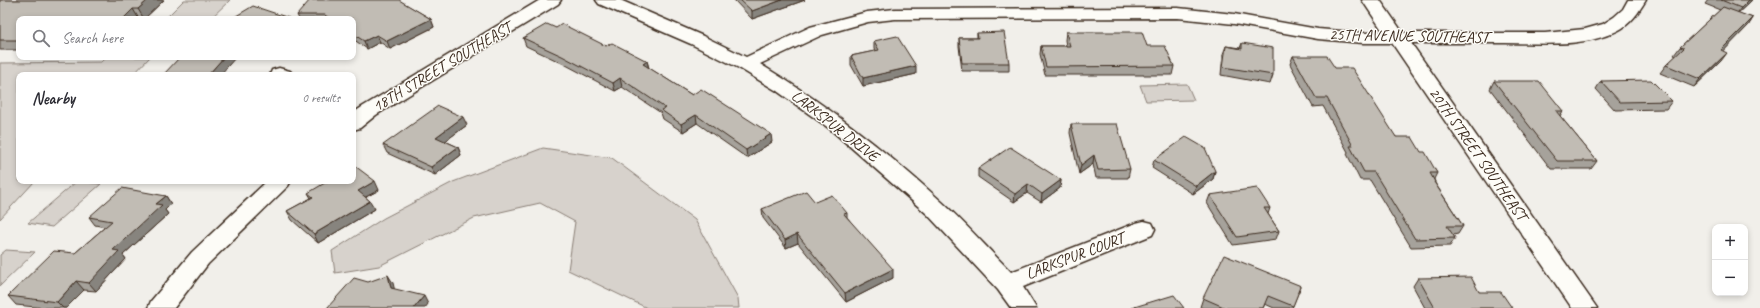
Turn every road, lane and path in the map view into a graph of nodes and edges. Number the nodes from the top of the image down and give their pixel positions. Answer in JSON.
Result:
{"nodes":[{"id":1,"x":552,"y":0,"type":"edge"},
{"id":2,"x":605,"y":0,"type":"edge"},
{"id":3,"x":1371,"y":0,"type":"edge"},
{"id":4,"x":1637,"y":0,"type":"edge"},
{"id":5,"x":1398,"y":38,"type":"junction"},
{"id":6,"x":746,"y":64,"type":"junction"},
{"id":7,"x":361,"y":108,"type":"edge"},
{"id":8,"x":356,"y":117,"type":"edge"},
{"id":9,"x":277,"y":184,"type":"edge"},
{"id":10,"x":1144,"y":229,"type":"dead end"},
{"id":11,"x":1007,"y":283,"type":"junction"},
{"id":12,"x":160,"y":308,"type":"edge"},
{"id":13,"x":1024,"y":308,"type":"edge"},
{"id":14,"x":1586,"y":308,"type":"edge"}],
"edges":[{"from":1,"to":7,"type":"street","name":"18TH STREET SOUTHEAST"},
{"from":2,"to":6,"type":"street","name":"LARKSPUR DRIVE"},
{"from":3,"to":5,"type":"street","name":"20TH STREET SOUTHEAST"},
{"from":4,"to":5,"type":"street","name":"25TH AVENUE SOUTHEAST"},
{"from":5,"to":6,"type":"street","name":"25TH AVENUE SOUTHEAST"},
{"from":5,"to":14,"type":"street","name":"20TH STREET SOUTHEAST"},
{"from":6,"to":11,"type":"street","name":"LARKSPUR DRIVE"},
{"from":7,"to":8,"type":"street","name":"18TH STREET SOUTHEAST"},
{"from":9,"to":12,"type":"street"},
{"from":10,"to":11,"type":"street","name":"LARKSPUR COURT"},
{"from":11,"to":13,"type":"street","name":"LARKSPUR DRIVE"}]}
